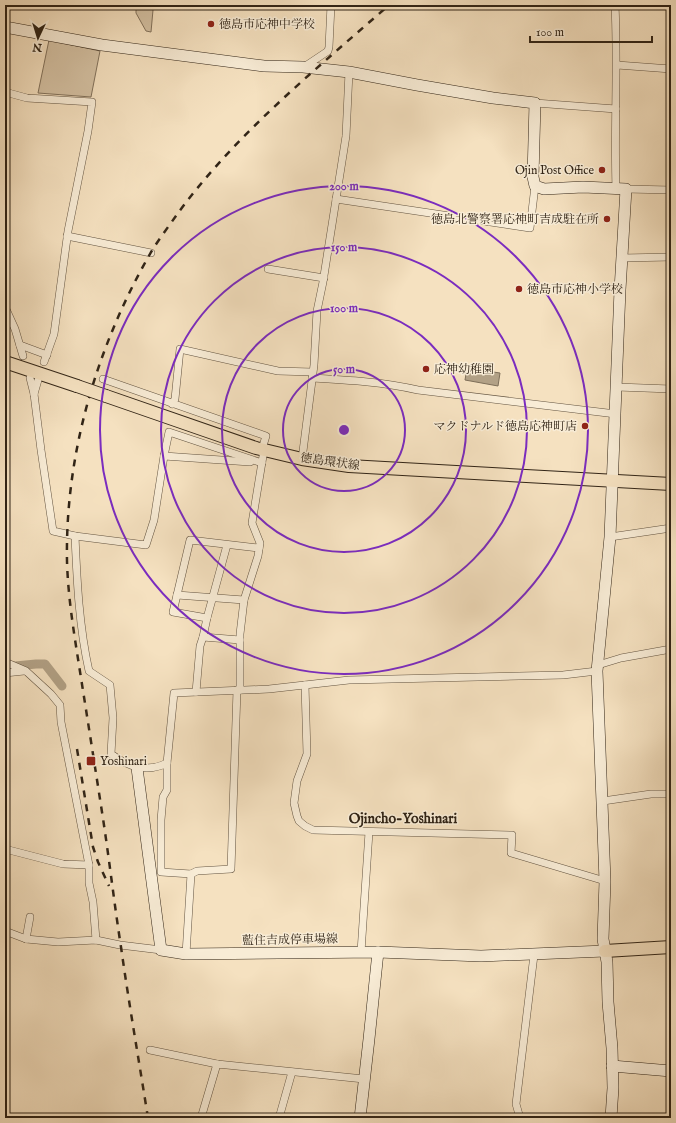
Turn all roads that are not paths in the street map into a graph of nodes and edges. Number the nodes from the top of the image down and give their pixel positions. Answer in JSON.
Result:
{"nodes":[{"id":1,"x":331,"y":5,"type":"edge"},
{"id":2,"x":615,"y":5,"type":"edge"},
{"id":3,"x":5,"y":27,"type":"edge"},
{"id":4,"x":617,"y":65,"type":"junction"},
{"id":5,"x":303,"y":67,"type":"junction"},
{"id":6,"x":671,"y":69,"type":"edge"},
{"id":7,"x":349,"y":72,"type":"junction"},
{"id":8,"x":5,"y":92,"type":"edge"},
{"id":9,"x":535,"y":103,"type":"junction"},
{"id":10,"x":616,"y":110,"type":"junction"},
{"id":11,"x":535,"y":186,"type":"junction"},
{"id":12,"x":621,"y":188,"type":"junction"},
{"id":13,"x":671,"y":190,"type":"edge"},
{"id":14,"x":336,"y":199,"type":"junction"},
{"id":15,"x":67,"y":236,"type":"junction"},
{"id":16,"x":151,"y":253,"type":"dead end"},
{"id":17,"x":671,"y":257,"type":"edge"},
{"id":18,"x":622,"y":258,"type":"junction"},
{"id":19,"x":268,"y":269,"type":"dead end"},
{"id":20,"x":324,"y":278,"type":"junction"},
{"id":21,"x":5,"y":307,"type":"edge"},
{"id":22,"x":20,"y":344,"type":"junction"},
{"id":23,"x":23,"y":356,"type":"dead end"},
{"id":24,"x":5,"y":362,"type":"edge"},
{"id":25,"x":312,"y":375,"type":"junction"},
{"id":26,"x":30,"y":378,"type":"dead end"},
{"id":27,"x":103,"y":379,"type":"dead end"},
{"id":28,"x":38,"y":380,"type":"dead end"},
{"id":29,"x":617,"y":387,"type":"junction"},
{"id":30,"x":671,"y":389,"type":"edge"},
{"id":31,"x":34,"y":394,"type":"junction"},
{"id":32,"x":172,"y":404,"type":"junction"},
{"id":33,"x":616,"y":414,"type":"junction"},
{"id":34,"x":263,"y":449,"type":"junction"},
{"id":35,"x":164,"y":456,"type":"junction"},
{"id":36,"x":302,"y":459,"type":"junction"},
{"id":37,"x":262,"y":462,"type":"junction"},
{"id":38,"x":613,"y":480,"type":"junction"},
{"id":39,"x":671,"y":484,"type":"edge"},
{"id":40,"x":671,"y":528,"type":"edge"},
{"id":41,"x":75,"y":536,"type":"junction"},
{"id":42,"x":610,"y":537,"type":"junction"},
{"id":43,"x":226,"y":544,"type":"junction"},
{"id":44,"x":259,"y":548,"type":"junction"},
{"id":45,"x":177,"y":595,"type":"junction"},
{"id":46,"x":211,"y":599,"type":"junction"},
{"id":47,"x":244,"y":600,"type":"junction"},
{"id":48,"x":207,"y":618,"type":"junction"},
{"id":49,"x":203,"y":637,"type":"junction"},
{"id":50,"x":240,"y":640,"type":"junction"},
{"id":51,"x":671,"y":649,"type":"edge"},
{"id":52,"x":5,"y":662,"type":"edge"},
{"id":53,"x":598,"y":668,"type":"junction"},
{"id":54,"x":26,"y":671,"type":"junction"},
{"id":55,"x":5,"y":673,"type":"edge"},
{"id":56,"x":304,"y":685,"type":"junction"},
{"id":57,"x":238,"y":690,"type":"junction"},
{"id":58,"x":196,"y":692,"type":"junction"},
{"id":59,"x":167,"y":763,"type":"junction"},
{"id":60,"x":137,"y":768,"type":"junction"},
{"id":61,"x":671,"y":794,"type":"edge"},
{"id":62,"x":602,"y":801,"type":"junction"},
{"id":63,"x":369,"y":832,"type":"junction"},
{"id":64,"x":146,"y":841,"type":"junction"},
{"id":65,"x":160,"y":842,"type":"junction"},
{"id":66,"x":5,"y":849,"type":"edge"},
{"id":67,"x":89,"y":865,"type":"junction"},
{"id":68,"x":191,"y":874,"type":"junction"},
{"id":69,"x":605,"y":881,"type":"junction"},
{"id":70,"x":30,"y":917,"type":"dead end"},
{"id":71,"x":5,"y":931,"type":"edge"},
{"id":72,"x":26,"y":939,"type":"junction"},
{"id":73,"x":96,"y":940,"type":"junction"},
{"id":74,"x":671,"y":947,"type":"edge"},
{"id":75,"x":160,"y":950,"type":"junction"},
{"id":76,"x":605,"y":951,"type":"junction"},
{"id":77,"x":362,"y":952,"type":"junction"},
{"id":78,"x":378,"y":952,"type":"junction"},
{"id":79,"x":186,"y":954,"type":"junction"},
{"id":80,"x":534,"y":955,"type":"junction"},
{"id":81,"x":150,"y":1050,"type":"dead end"},
{"id":82,"x":217,"y":1064,"type":"junction"},
{"id":83,"x":612,"y":1066,"type":"junction"},
{"id":84,"x":671,"y":1070,"type":"edge"},
{"id":85,"x":292,"y":1072,"type":"junction"},
{"id":86,"x":364,"y":1079,"type":"junction"},
{"id":87,"x":201,"y":1118,"type":"edge"},
{"id":88,"x":279,"y":1118,"type":"edge"},
{"id":89,"x":360,"y":1118,"type":"edge"},
{"id":90,"x":520,"y":1118,"type":"edge"},
{"id":91,"x":611,"y":1118,"type":"edge"}],
"edges":[{"from":1,"to":5,"type":"street"},
{"from":2,"to":4,"type":"street"},
{"from":3,"to":5,"type":"street"},
{"from":4,"to":6,"type":"street"},
{"from":4,"to":10,"type":"street"},
{"from":5,"to":7,"type":"street"},
{"from":7,"to":9,"type":"street"},
{"from":7,"to":14,"type":"street"},
{"from":8,"to":15,"type":"street"},
{"from":9,"to":10,"type":"street"},
{"from":9,"to":11,"type":"street"},
{"from":10,"to":12,"type":"street"},
{"from":11,"to":12,"type":"street"},
{"from":11,"to":14,"type":"street"},
{"from":12,"to":13,"type":"street"},
{"from":12,"to":18,"type":"street"},
{"from":14,"to":20,"type":"street"},
{"from":15,"to":16,"type":"street"},
{"from":15,"to":22,"type":"street"},
{"from":17,"to":18,"type":"street"},
{"from":18,"to":29,"type":"street"},
{"from":19,"to":20,"type":"street"},
{"from":20,"to":25,"type":"street"},
{"from":21,"to":22,"type":"street"},
{"from":22,"to":23,"type":"street"},
{"from":24,"to":34,"type":"main road","name":"徳島環状線","bridge":true},
{"from":25,"to":32,"type":"street"},
{"from":25,"to":33,"type":"street"},
{"from":25,"to":36,"type":"street"},
{"from":26,"to":31,"type":"street"},
{"from":27,"to":32,"type":"street"},
{"from":28,"to":31,"type":"street"},
{"from":29,"to":30,"type":"street"},
{"from":29,"to":33,"type":"street"},
{"from":31,"to":41,"type":"street"},
{"from":32,"to":34,"type":"street"},
{"from":33,"to":38,"type":"street"},
{"from":34,"to":36,"type":"main road","name":"徳島環状線"},
{"from":34,"to":37,"type":"street"},
{"from":35,"to":37,"type":"street"},
{"from":35,"to":37,"type":"street"},
{"from":35,"to":41,"type":"street"},
{"from":36,"to":38,"type":"main road","name":"徳島環状線"},
{"from":37,"to":44,"type":"street"},
{"from":38,"to":39,"type":"main road","name":"徳島環状線"},
{"from":38,"to":42,"type":"street"},
{"from":40,"to":42,"type":"street"},
{"from":41,"to":60,"type":"street"},
{"from":42,"to":53,"type":"street"},
{"from":43,"to":44,"type":"street"},
{"from":43,"to":45,"type":"street"},
{"from":43,"to":46,"type":"street"},
{"from":44,"to":47,"type":"street"},
{"from":45,"to":46,"type":"street"},
{"from":45,"to":48,"type":"street"},
{"from":46,"to":47,"type":"street"},
{"from":46,"to":48,"type":"street"},
{"from":47,"to":50,"type":"street"},
{"from":48,"to":49,"type":"street"},
{"from":49,"to":50,"type":"street"},
{"from":49,"to":58,"type":"street"},
{"from":50,"to":57,"type":"street"},
{"from":51,"to":53,"type":"street"},
{"from":52,"to":54,"type":"street"},
{"from":53,"to":56,"type":"street"},
{"from":53,"to":62,"type":"street"},
{"from":54,"to":55,"type":"street"},
{"from":54,"to":67,"type":"street"},
{"from":56,"to":57,"type":"street"},
{"from":56,"to":63,"type":"street"},
{"from":57,"to":58,"type":"street"},
{"from":57,"to":68,"type":"street"},
{"from":58,"to":59,"type":"street"},
{"from":59,"to":60,"type":"street"},
{"from":59,"to":65,"type":"street"},
{"from":60,"to":64,"type":"street"},
{"from":61,"to":62,"type":"street"},
{"from":62,"to":69,"type":"street"},
{"from":63,"to":69,"type":"street"},
{"from":63,"to":77,"type":"street"},
{"from":64,"to":65,"type":"street"},
{"from":64,"to":75,"type":"street"},
{"from":65,"to":68,"type":"street"},
{"from":66,"to":67,"type":"street"},
{"from":67,"to":73,"type":"street"},
{"from":68,"to":79,"type":"street"},
{"from":69,"to":76,"type":"street"},
{"from":70,"to":72,"type":"street"},
{"from":71,"to":72,"type":"street"},
{"from":72,"to":73,"type":"street"},
{"from":73,"to":75,"type":"street"},
{"from":74,"to":76,"type":"main road"},
{"from":75,"to":79,"type":"street","name":"藍住吉成停車場線"},
{"from":76,"to":80,"type":"street","name":"藍住吉成停車場線"},
{"from":76,"to":83,"type":"street"},
{"from":77,"to":78,"type":"street","name":"藍住吉成停車場線"},
{"from":77,"to":79,"type":"street","name":"藍住吉成停車場線"},
{"from":78,"to":80,"type":"street","name":"藍住吉成停車場線"},
{"from":78,"to":86,"type":"street"},
{"from":80,"to":90,"type":"street"},
{"from":81,"to":82,"type":"street"},
{"from":82,"to":85,"type":"street"},
{"from":82,"to":87,"type":"street"},
{"from":83,"to":84,"type":"street"},
{"from":83,"to":91,"type":"street"},
{"from":85,"to":86,"type":"street"},
{"from":85,"to":88,"type":"street"},
{"from":86,"to":89,"type":"street"}]}
